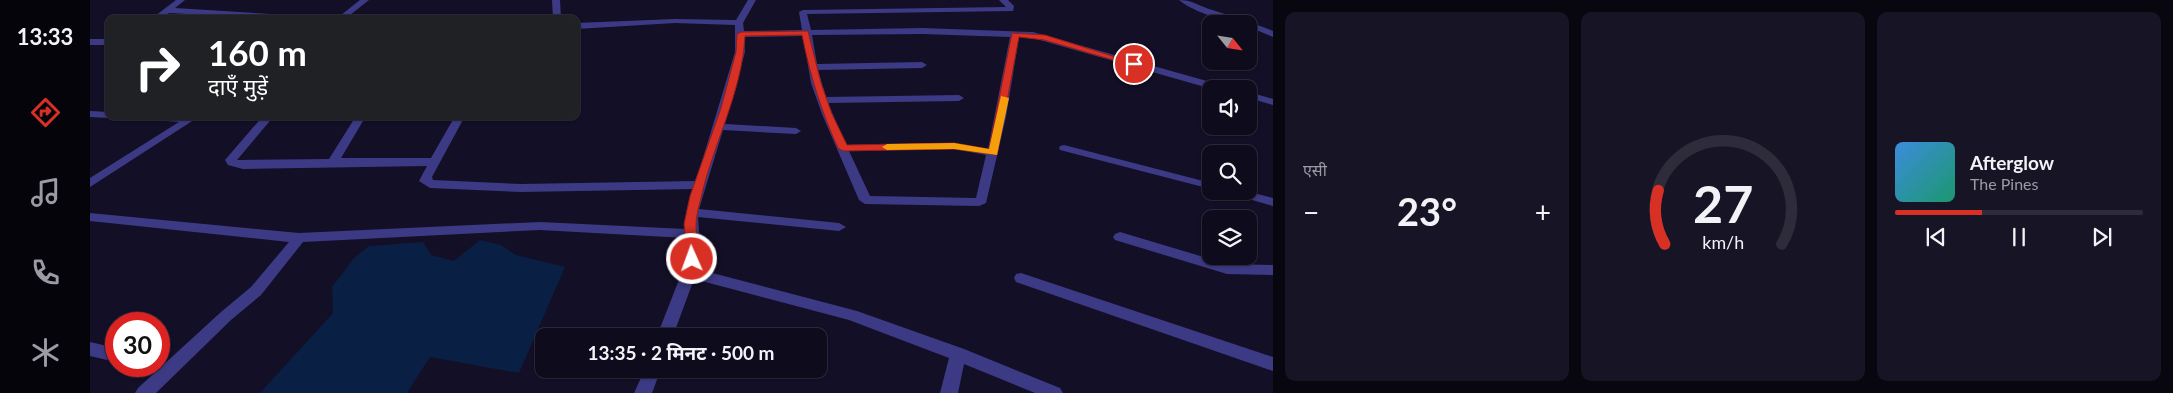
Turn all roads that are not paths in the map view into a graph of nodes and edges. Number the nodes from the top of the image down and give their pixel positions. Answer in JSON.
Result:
{"nodes":[{"id":1,"x":181,"y":0,"type":"edge"},
{"id":2,"x":366,"y":0,"type":"edge"},
{"id":3,"x":556,"y":0,"type":"edge"},
{"id":4,"x":752,"y":0,"type":"edge"},
{"id":5,"x":1016,"y":0,"type":"edge"},
{"id":6,"x":1183,"y":0,"type":"edge"},
{"id":7,"x":1004,"y":1,"type":"edge"},
{"id":8,"x":167,"y":10,"type":"junction"},
{"id":9,"x":223,"y":13,"type":"junction"},
{"id":10,"x":160,"y":15,"type":"edge"},
{"id":11,"x":220,"y":15,"type":"edge"},
{"id":12,"x":254,"y":15,"type":"edge"},
{"id":13,"x":345,"y":15,"type":"edge"},
{"id":14,"x":557,"y":15,"type":"edge"},
{"id":15,"x":1220,"y":15,"type":"edge"},
{"id":16,"x":580,"y":26,"type":"edge"},
{"id":17,"x":740,"y":28,"type":"junction"},
{"id":18,"x":1258,"y":28,"type":"edge"},
{"id":19,"x":805,"y":33,"type":"junction"},
{"id":20,"x":1015,"y":34,"type":"junction"},
{"id":21,"x":1273,"y":34,"type":"edge"},
{"id":22,"x":90,"y":42,"type":"edge"},
{"id":23,"x":105,"y":42,"type":"edge"},
{"id":24,"x":922,"y":65,"type":"dead end"},
{"id":25,"x":813,"y":67,"type":"junction"},
{"id":26,"x":1202,"y":83,"type":"edge"},
{"id":27,"x":1257,"y":97,"type":"edge"},
{"id":28,"x":959,"y":98,"type":"dead end"},
{"id":29,"x":822,"y":100,"type":"junction"},
{"id":30,"x":1273,"y":102,"type":"edge"},
{"id":31,"x":90,"y":114,"type":"edge"},
{"id":32,"x":105,"y":115,"type":"edge"},
{"id":33,"x":190,"y":120,"type":"edge"},
{"id":34,"x":266,"y":120,"type":"edge"},
{"id":35,"x":359,"y":120,"type":"edge"},
{"id":36,"x":458,"y":120,"type":"edge"},
{"id":37,"x":719,"y":127,"type":"junction"},
{"id":38,"x":796,"y":131,"type":"dead end"},
{"id":39,"x":843,"y":148,"type":"junction"},
{"id":40,"x":1064,"y":148,"type":"dead end"},
{"id":41,"x":993,"y":153,"type":"junction"},
{"id":42,"x":333,"y":162,"type":"junction"},
{"id":43,"x":434,"y":162,"type":"junction"},
{"id":44,"x":90,"y":183,"type":"edge"},
{"id":45,"x":1202,"y":184,"type":"edge"},
{"id":46,"x":699,"y":185,"type":"junction"},
{"id":47,"x":1257,"y":198,"type":"edge"},
{"id":48,"x":1273,"y":202,"type":"edge"},
{"id":49,"x":692,"y":212,"type":"junction"},
{"id":50,"x":93,"y":220,"type":"edge"},
{"id":51,"x":839,"y":227,"type":"dead end"},
{"id":52,"x":692,"y":234,"type":"junction"},
{"id":53,"x":1120,"y":236,"type":"dead end"},
{"id":54,"x":299,"y":238,"type":"junction"},
{"id":55,"x":1273,"y":270,"type":"edge"},
{"id":56,"x":689,"y":272,"type":"junction"},
{"id":57,"x":1021,"y":278,"type":"dead end"},
{"id":58,"x":668,"y":328,"type":"edge"},
{"id":59,"x":90,"y":349,"type":"edge"},
{"id":60,"x":105,"y":352,"type":"edge"},
{"id":61,"x":958,"y":354,"type":"junction"},
{"id":62,"x":170,"y":363,"type":"edge"},
{"id":63,"x":1273,"y":364,"type":"edge"},
{"id":64,"x":157,"y":377,"type":"edge"},
{"id":65,"x":649,"y":378,"type":"edge"},
{"id":66,"x":144,"y":393,"type":"edge"},
{"id":67,"x":643,"y":393,"type":"edge"},
{"id":68,"x":949,"y":393,"type":"edge"},
{"id":69,"x":1054,"y":393,"type":"edge"}],
"edges":[{"from":1,"to":8,"type":"street"},
{"from":2,"to":13,"type":"street"},
{"from":3,"to":14,"type":"street"},
{"from":4,"to":17,"type":"street"},
{"from":5,"to":7,"type":"street"},
{"from":6,"to":15,"type":"street"},
{"from":7,"to":19,"type":"street"},
{"from":8,"to":9,"type":"street"},
{"from":8,"to":10,"type":"street"},
{"from":9,"to":11,"type":"street"},
{"from":9,"to":12,"type":"street"},
{"from":16,"to":17,"type":"street"},
{"from":17,"to":19,"type":"street"},
{"from":17,"to":37,"type":"street"},
{"from":18,"to":21,"type":"street"},
{"from":19,"to":20,"type":"street"},
{"from":19,"to":25,"type":"street"},
{"from":20,"to":26,"type":"street"},
{"from":20,"to":41,"type":"street"},
{"from":22,"to":23,"type":"street"},
{"from":24,"to":25,"type":"street"},
{"from":25,"to":29,"type":"street"},
{"from":27,"to":30,"type":"street"},
{"from":28,"to":29,"type":"street"},
{"from":29,"to":39,"type":"street"},
{"from":31,"to":32,"type":"street"},
{"from":33,"to":44,"type":"street"},
{"from":34,"to":42,"type":"street"},
{"from":35,"to":42,"type":"street"},
{"from":36,"to":43,"type":"street"},
{"from":37,"to":38,"type":"street"},
{"from":37,"to":46,"type":"street"},
{"from":39,"to":41,"type":"street"},
{"from":39,"to":41,"type":"street"},
{"from":40,"to":45,"type":"lane"},
{"from":42,"to":43,"type":"street"},
{"from":43,"to":46,"type":"street"},
{"from":46,"to":49,"type":"street"},
{"from":47,"to":48,"type":"lane"},
{"from":49,"to":51,"type":"street"},
{"from":49,"to":52,"type":"street"},
{"from":50,"to":54,"type":"street"},
{"from":52,"to":54,"type":"street"},
{"from":52,"to":56,"type":"street"},
{"from":53,"to":55,"type":"street"},
{"from":54,"to":62,"type":"street"},
{"from":56,"to":58,"type":"street"},
{"from":56,"to":61,"type":"street"},
{"from":57,"to":63,"type":"street"},
{"from":59,"to":60,"type":"street"},
{"from":61,"to":68,"type":"street"},
{"from":61,"to":69,"type":"street"},
{"from":64,"to":66,"type":"street"},
{"from":65,"to":67,"type":"street"}]}
